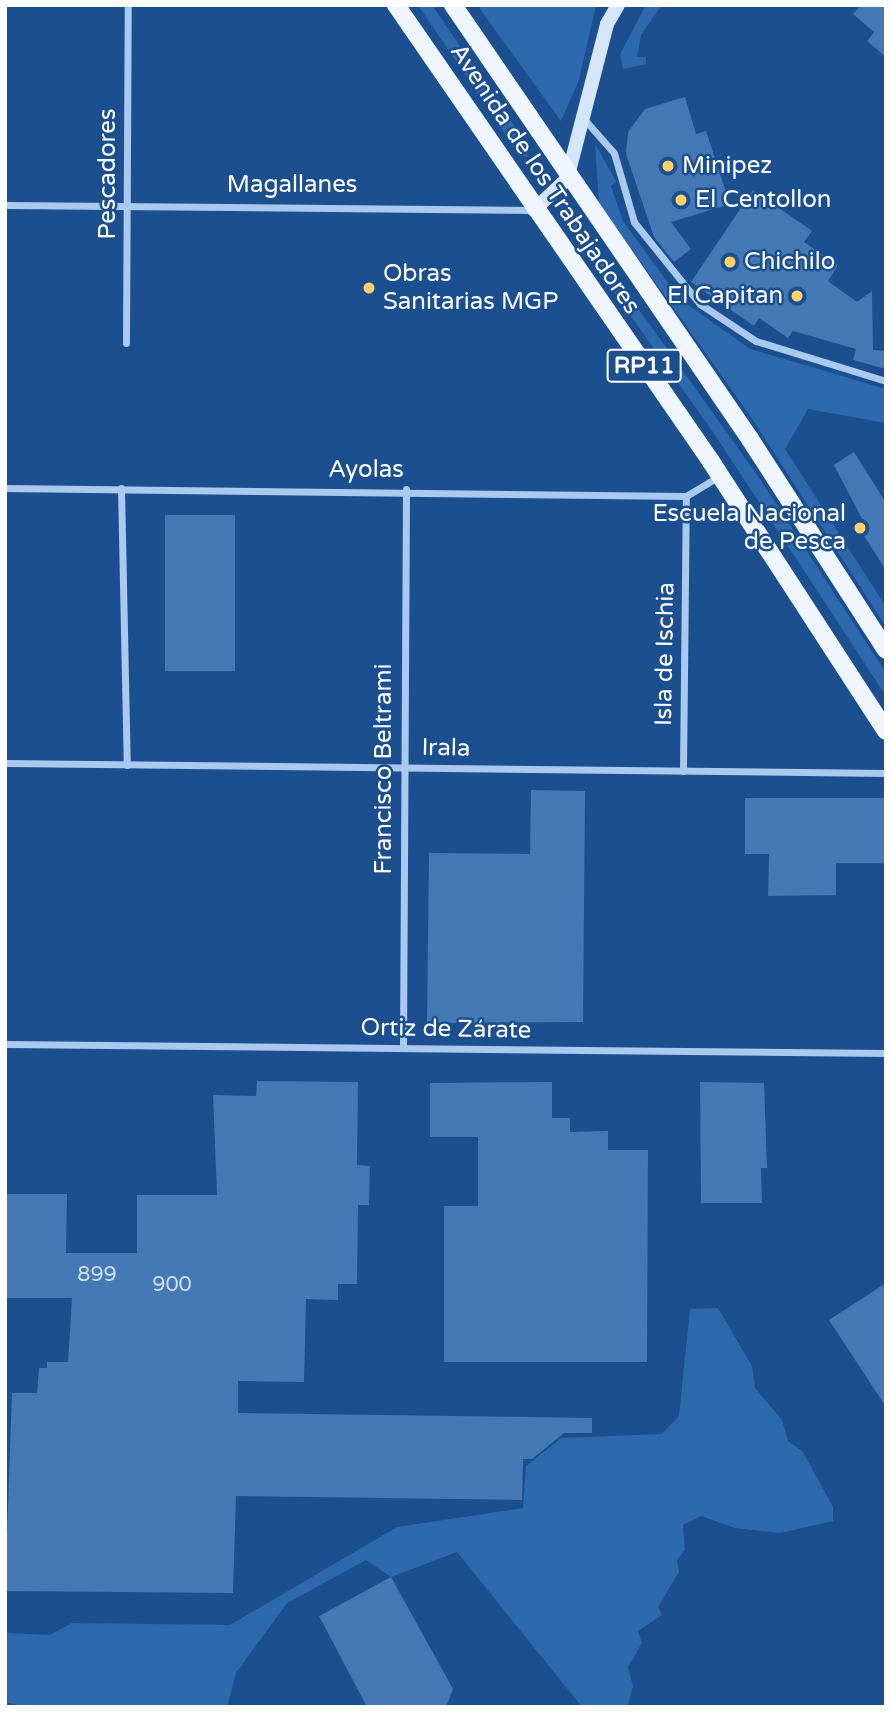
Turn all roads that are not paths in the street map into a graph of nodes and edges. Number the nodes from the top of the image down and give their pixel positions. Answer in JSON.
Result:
{"nodes":[{"id":1,"x":128,"y":5,"type":"edge"},
{"id":2,"x":396,"y":5,"type":"edge"},
{"id":3,"x":453,"y":5,"type":"edge"},
{"id":4,"x":607,"y":5,"type":"edge"},
{"id":5,"x":618,"y":5,"type":"edge"},
{"id":6,"x":607,"y":24,"type":"junction"},
{"id":7,"x":583,"y":118,"type":"junction"},
{"id":8,"x":567,"y":179,"type":"junction"},
{"id":9,"x":5,"y":205,"type":"edge"},
{"id":10,"x":127,"y":207,"type":"junction"},
{"id":11,"x":534,"y":210,"type":"junction"},
{"id":12,"x":126,"y":343,"type":"dead end"},
{"id":13,"x":886,"y":381,"type":"edge"},
{"id":14,"x":720,"y":475,"type":"junction"},
{"id":15,"x":5,"y":488,"type":"edge"},
{"id":16,"x":121,"y":488,"type":"junction"},
{"id":17,"x":406,"y":489,"type":"junction"},
{"id":18,"x":686,"y":496,"type":"junction"},
{"id":19,"x":886,"y":650,"type":"edge"},
{"id":20,"x":886,"y":731,"type":"edge"},
{"id":21,"x":5,"y":763,"type":"edge"},
{"id":22,"x":127,"y":765,"type":"junction"},
{"id":23,"x":402,"y":767,"type":"junction"},
{"id":24,"x":683,"y":772,"type":"junction"},
{"id":25,"x":886,"y":773,"type":"edge"},
{"id":26,"x":5,"y":1044,"type":"edge"},
{"id":27,"x":403,"y":1048,"type":"junction"},
{"id":28,"x":886,"y":1053,"type":"edge"}],
"edges":[{"from":1,"to":10,"type":"street","name":"Pescadores"},
{"from":2,"to":11,"type":"main road","name":"Avenida de los Trabajadores","number":"RP11"},
{"from":3,"to":8,"type":"main road","name":"Avenida de los Trabajadores","number":"RP11"},
{"from":4,"to":6,"type":"main road"},
{"from":5,"to":6,"type":"main road"},
{"from":6,"to":7,"type":"main road"},
{"from":7,"to":8,"type":"main road"},
{"from":7,"to":13,"type":"street"},
{"from":8,"to":11,"type":"main road"},
{"from":8,"to":19,"type":"main road","name":"Avenida de los Trabajadores","number":"RP11"},
{"from":9,"to":10,"type":"street","name":"Magallanes"},
{"from":10,"to":11,"type":"street","name":"Magallanes"},
{"from":10,"to":12,"type":"street","name":"Pescadores"},
{"from":11,"to":14,"type":"main road","name":"Avenida de los Trabajadores","number":"RP11"},
{"from":14,"to":18,"type":"street"},
{"from":14,"to":20,"type":"main road","name":"Avenida de los Trabajadores","number":"RP11"},
{"from":15,"to":16,"type":"street","name":"Ayolas"},
{"from":16,"to":17,"type":"street","name":"Ayolas"},
{"from":16,"to":22,"type":"street"},
{"from":17,"to":18,"type":"street","name":"Ayolas"},
{"from":17,"to":23,"type":"street","name":"Francisco Beltrami"},
{"from":18,"to":24,"type":"street","name":"Isla de Ischia"},
{"from":21,"to":22,"type":"street","name":"Irala"},
{"from":22,"to":23,"type":"street","name":"Irala"},
{"from":23,"to":24,"type":"street","name":"Irala"},
{"from":23,"to":27,"type":"street","name":"Francisco Beltrami"},
{"from":24,"to":25,"type":"street","name":"Irala"},
{"from":26,"to":27,"type":"street","name":"Ortiz de Zárate"},
{"from":27,"to":28,"type":"street","name":"Ortiz de Zárate"}]}
